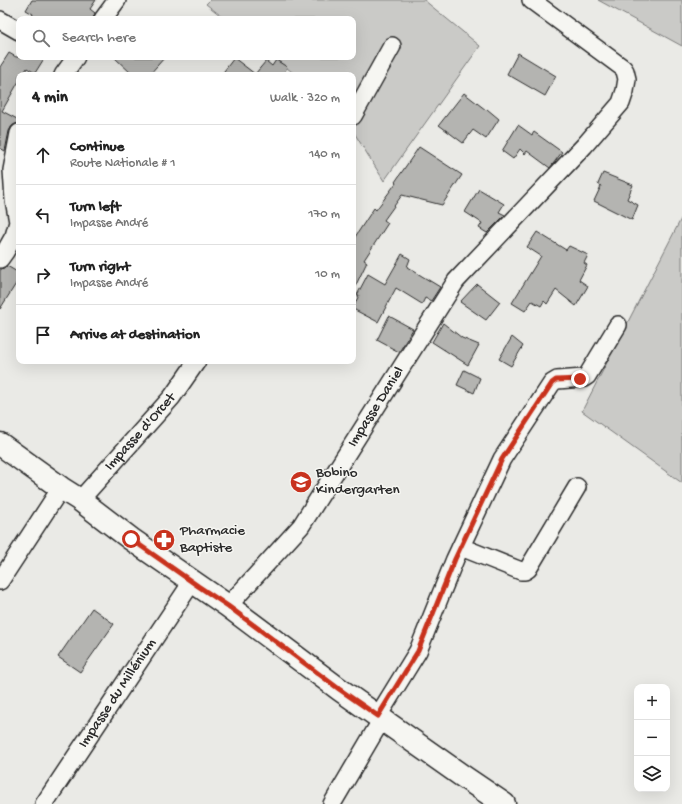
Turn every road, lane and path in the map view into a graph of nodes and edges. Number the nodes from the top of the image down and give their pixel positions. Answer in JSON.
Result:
{"nodes":[{"id":1,"x":117,"y":0,"type":"edge"},
{"id":2,"x":531,"y":0,"type":"edge"},
{"id":3,"x":105,"y":16,"type":"edge"},
{"id":4,"x":0,"y":20,"type":"edge"},
{"id":5,"x":16,"y":29,"type":"edge"},
{"id":6,"x":392,"y":46,"type":"dead end"},
{"id":7,"x":70,"y":60,"type":"edge"},
{"id":8,"x":64,"y":72,"type":"edge"},
{"id":9,"x":356,"y":111,"type":"edge"},
{"id":10,"x":16,"y":148,"type":"edge"},
{"id":11,"x":16,"y":211,"type":"edge"},
{"id":12,"x":16,"y":237,"type":"edge"},
{"id":13,"x":0,"y":259,"type":"edge"},
{"id":14,"x":618,"y":325,"type":"dead end"},
{"id":15,"x":195,"y":364,"type":"edge"},
{"id":16,"x":0,"y":444,"type":"edge"},
{"id":17,"x":577,"y":487,"type":"dead end"},
{"id":18,"x":61,"y":488,"type":"junction"},
{"id":19,"x":80,"y":500,"type":"junction"},
{"id":20,"x":460,"y":547,"type":"junction"},
{"id":21,"x":0,"y":581,"type":"edge"},
{"id":22,"x":192,"y":582,"type":"junction"},
{"id":23,"x":228,"y":606,"type":"junction"},
{"id":24,"x":380,"y":718,"type":"junction"},
{"id":25,"x":44,"y":804,"type":"edge"},
{"id":26,"x":332,"y":804,"type":"edge"},
{"id":27,"x":504,"y":804,"type":"edge"}],
"edges":[{"from":1,"to":3,"type":"street"},
{"from":2,"to":23,"type":"street","name":"Impasse Daniel"},
{"from":4,"to":5,"type":"street"},
{"from":6,"to":9,"type":"street"},
{"from":7,"to":8,"type":"street"},
{"from":10,"to":11,"type":"street"},
{"from":12,"to":13,"type":"street"},
{"from":14,"to":20,"type":"street"},
{"from":15,"to":19,"type":"street","name":"Impasse d'Orcet"},
{"from":16,"to":18,"type":"main road"},
{"from":17,"to":20,"type":"street"},
{"from":18,"to":19,"type":"main road"},
{"from":18,"to":21,"type":"street"},
{"from":19,"to":22,"type":"main road"},
{"from":20,"to":24,"type":"street"},
{"from":22,"to":23,"type":"main road"},
{"from":22,"to":25,"type":"street","name":"Impasse du Millénium"},
{"from":23,"to":24,"type":"main road"},
{"from":24,"to":26,"type":"street"},
{"from":24,"to":27,"type":"main road"}]}
